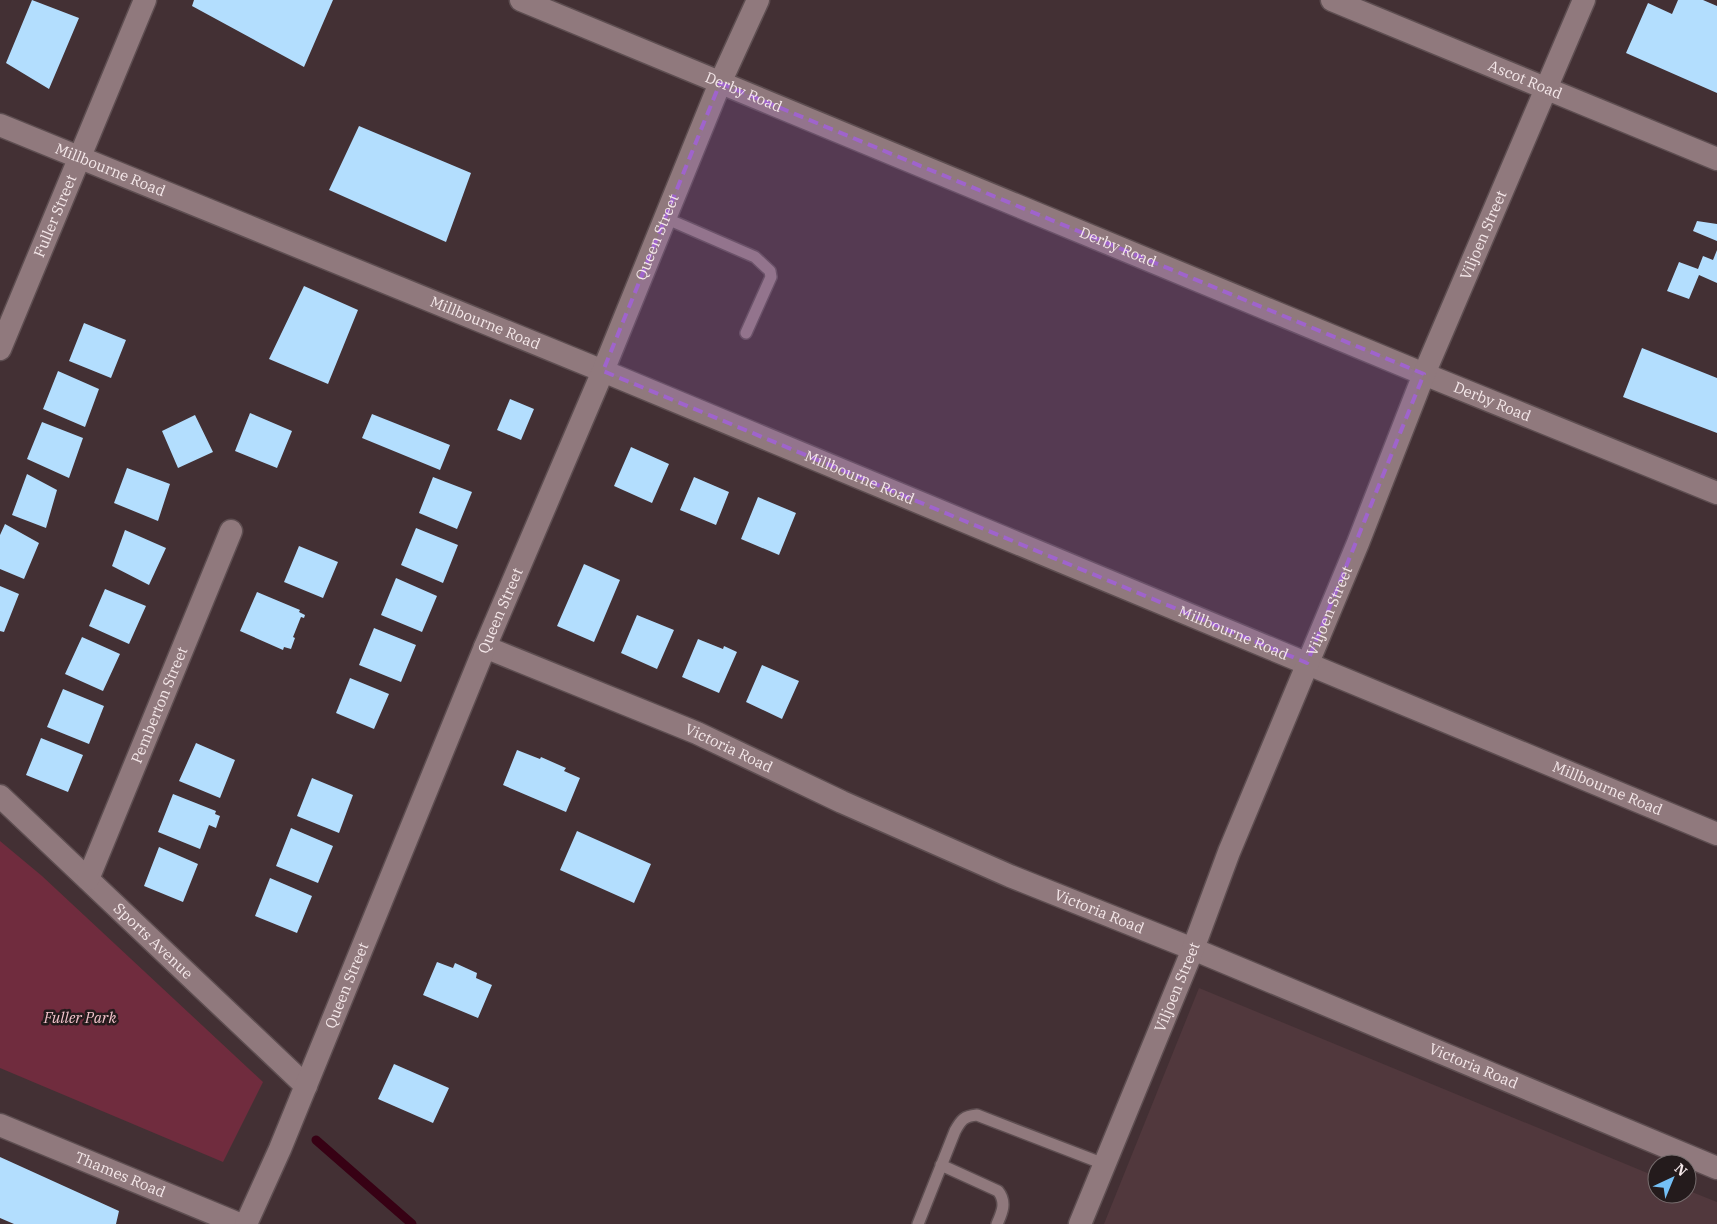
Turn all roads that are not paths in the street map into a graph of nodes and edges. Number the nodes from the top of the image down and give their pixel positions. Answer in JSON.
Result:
{"nodes":[{"id":1,"x":145,"y":0,"type":"edge"},
{"id":2,"x":521,"y":0,"type":"edge"},
{"id":3,"x":758,"y":0,"type":"edge"},
{"id":4,"x":1332,"y":0,"type":"edge"},
{"id":5,"x":1584,"y":0,"type":"edge"},
{"id":6,"x":720,"y":83,"type":"junction"},
{"id":7,"x":1546,"y":88,"type":"junction"},
{"id":8,"x":0,"y":125,"type":"edge"},
{"id":9,"x":78,"y":158,"type":"junction"},
{"id":10,"x":1717,"y":159,"type":"edge"},
{"id":11,"x":665,"y":218,"type":"junction"},
{"id":12,"x":746,"y":333,"type":"dead end"},
{"id":13,"x":0,"y":349,"type":"edge"},
{"id":14,"x":603,"y":371,"type":"junction"},
{"id":15,"x":1424,"y":374,"type":"junction"},
{"id":16,"x":1717,"y":493,"type":"edge"},
{"id":17,"x":231,"y":531,"type":"dead end"},
{"id":18,"x":485,"y":648,"type":"junction"},
{"id":19,"x":1307,"y":664,"type":"junction"},
{"id":20,"x":0,"y":796,"type":"edge"},
{"id":21,"x":1717,"y":834,"type":"edge"},
{"id":22,"x":88,"y":879,"type":"junction"},
{"id":23,"x":1193,"y":949,"type":"junction"},
{"id":24,"x":306,"y":1086,"type":"junction"},
{"id":25,"x":0,"y":1125,"type":"edge"},
{"id":26,"x":1104,"y":1164,"type":"junction"},
{"id":27,"x":941,"y":1165,"type":"junction"},
{"id":28,"x":1717,"y":1168,"type":"edge"},
{"id":29,"x":240,"y":1224,"type":"edge"},
{"id":30,"x":246,"y":1224,"type":"edge"},
{"id":31,"x":918,"y":1224,"type":"edge"},
{"id":32,"x":997,"y":1224,"type":"edge"},
{"id":33,"x":1080,"y":1224,"type":"edge"}],
"edges":[{"from":1,"to":9,"type":"street","name":"Fuller Street"},
{"from":2,"to":6,"type":"street","name":"Derby Road"},
{"from":3,"to":6,"type":"street","name":"Queen Street"},
{"from":4,"to":7,"type":"street","name":"Ascot Road"},
{"from":5,"to":7,"type":"street","name":"Viljoen Street"},
{"from":6,"to":11,"type":"street","name":"Queen Street"},
{"from":6,"to":15,"type":"street","name":"Derby Road"},
{"from":7,"to":10,"type":"street","name":"Ascot Road"},
{"from":7,"to":15,"type":"street","name":"Viljoen Street"},
{"from":8,"to":9,"type":"street","name":"Millbourne Road"},
{"from":9,"to":13,"type":"street","name":"Fuller Street"},
{"from":9,"to":14,"type":"street","name":"Millbourne Road"},
{"from":11,"to":12,"type":"lane"},
{"from":11,"to":14,"type":"street","name":"Queen Street"},
{"from":14,"to":18,"type":"street","name":"Queen Street"},
{"from":14,"to":19,"type":"street","name":"Millbourne Road"},
{"from":15,"to":16,"type":"street","name":"Derby Road"},
{"from":15,"to":19,"type":"street","name":"Viljoen Street"},
{"from":17,"to":22,"type":"street","name":"Pemberton Street"},
{"from":18,"to":23,"type":"street","name":"Victoria Road"},
{"from":18,"to":24,"type":"street","name":"Queen Street"},
{"from":19,"to":21,"type":"street","name":"Millbourne Road"},
{"from":19,"to":23,"type":"street","name":"Viljoen Street"},
{"from":20,"to":22,"type":"street","name":"Sports Avenue"},
{"from":22,"to":24,"type":"street","name":"Sports Avenue"},
{"from":23,"to":26,"type":"street","name":"Viljoen Street"},
{"from":23,"to":28,"type":"street","name":"Victoria Road"},
{"from":24,"to":30,"type":"street","name":"Queen Street"},
{"from":25,"to":29,"type":"street","name":"Thames Road"},
{"from":26,"to":27,"type":"lane"},
{"from":26,"to":33,"type":"street","name":"Viljoen Street"},
{"from":27,"to":31,"type":"lane"},
{"from":27,"to":32,"type":"lane"}]}
